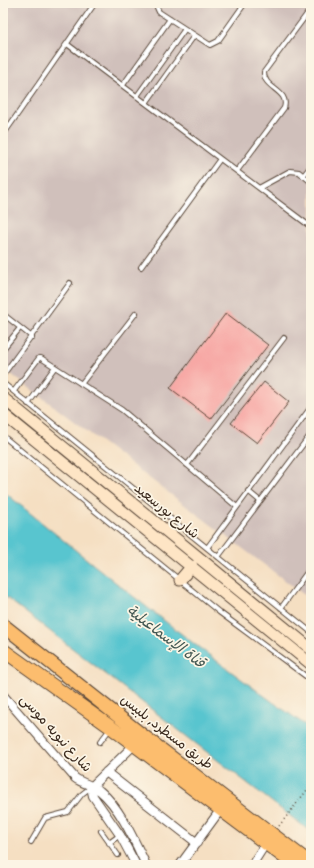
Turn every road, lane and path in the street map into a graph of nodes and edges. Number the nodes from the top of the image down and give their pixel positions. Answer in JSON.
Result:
{"nodes":[{"id":1,"x":95,"y":3,"type":"edge"},
{"id":2,"x":155,"y":3,"type":"edge"},
{"id":3,"x":245,"y":3,"type":"edge"},
{"id":4,"x":310,"y":10,"type":"dead end"},
{"id":5,"x":170,"y":19,"type":"junction"},
{"id":6,"x":185,"y":30,"type":"junction"},
{"id":7,"x":194,"y":36,"type":"junction"},
{"id":8,"x":67,"y":44,"type":"junction"},
{"id":9,"x":123,"y":85,"type":"junction"},
{"id":10,"x":137,"y":96,"type":"junction"},
{"id":11,"x":146,"y":103,"type":"junction"},
{"id":12,"x":3,"y":135,"type":"edge"},
{"id":13,"x":220,"y":159,"type":"junction"},
{"id":14,"x":311,"y":166,"type":"edge"},
{"id":15,"x":236,"y":171,"type":"junction"},
{"id":16,"x":303,"y":176,"type":"junction"},
{"id":17,"x":311,"y":182,"type":"edge"},
{"id":18,"x":259,"y":188,"type":"junction"},
{"id":19,"x":311,"y":227,"type":"edge"},
{"id":20,"x":141,"y":267,"type":"dead end"},
{"id":21,"x":70,"y":283,"type":"dead end"},
{"id":22,"x":136,"y":313,"type":"dead end"},
{"id":23,"x":3,"y":314,"type":"edge"},
{"id":24,"x":20,"y":328,"type":"junction"},
{"id":25,"x":32,"y":337,"type":"junction"},
{"id":26,"x":284,"y":338,"type":"dead end"},
{"id":27,"x":3,"y":349,"type":"edge"},
{"id":28,"x":55,"y":367,"type":"junction"},
{"id":29,"x":3,"y":375,"type":"edge"},
{"id":30,"x":3,"y":383,"type":"edge"},
{"id":31,"x":81,"y":384,"type":"junction"},
{"id":32,"x":14,"y":391,"type":"junction"},
{"id":33,"x":3,"y":398,"type":"edge"},
{"id":34,"x":28,"y":404,"type":"junction"},
{"id":35,"x":311,"y":407,"type":"edge"},
{"id":36,"x":3,"y":414,"type":"edge"},
{"id":37,"x":311,"y":434,"type":"edge"},
{"id":38,"x":3,"y":436,"type":"edge"},
{"id":39,"x":187,"y":465,"type":"junction"},
{"id":40,"x":248,"y":491,"type":"junction"},
{"id":41,"x":260,"y":501,"type":"junction"},
{"id":42,"x":237,"y":507,"type":"junction"},
{"id":43,"x":207,"y":548,"type":"junction"},
{"id":44,"x":218,"y":557,"type":"junction"},
{"id":45,"x":192,"y":566,"type":"junction"},
{"id":46,"x":311,"y":567,"type":"edge"},
{"id":47,"x":180,"y":580,"type":"junction"},
{"id":48,"x":281,"y":608,"type":"junction"},
{"id":49,"x":3,"y":625,"type":"edge"},
{"id":50,"x":311,"y":632,"type":"edge"},
{"id":51,"x":311,"y":649,"type":"edge"},
{"id":52,"x":3,"y":650,"type":"edge"},
{"id":53,"x":311,"y":664,"type":"edge"},
{"id":54,"x":311,"y":680,"type":"edge"},
{"id":55,"x":3,"y":695,"type":"edge"},
{"id":56,"x":112,"y":728,"type":"junction"},
{"id":57,"x":100,"y":742,"type":"dead end"},
{"id":58,"x":134,"y":745,"type":"junction"},
{"id":59,"x":106,"y":772,"type":"junction"},
{"id":60,"x":311,"y":785,"type":"edge"},
{"id":61,"x":91,"y":787,"type":"junction"},
{"id":62,"x":221,"y":809,"type":"junction"},
{"id":63,"x":282,"y":823,"type":"dead end"},
{"id":64,"x":101,"y":831,"type":"dead end"},
{"id":65,"x":120,"y":836,"type":"junction"},
{"id":66,"x":31,"y":842,"type":"dead end"},
{"id":67,"x":109,"y":843,"type":"junction"},
{"id":68,"x":197,"y":843,"type":"junction"},
{"id":69,"x":266,"y":843,"type":"junction"},
{"id":70,"x":118,"y":855,"type":"dead end"},
{"id":71,"x":311,"y":864,"type":"edge"},
{"id":72,"x":136,"y":865,"type":"edge"},
{"id":73,"x":146,"y":865,"type":"edge"},
{"id":74,"x":180,"y":865,"type":"edge"},
{"id":75,"x":252,"y":865,"type":"edge"},
{"id":76,"x":295,"y":865,"type":"edge"}],
"edges":[{"from":1,"to":8,"type":"lane"},
{"from":2,"to":5,"type":"lane"},
{"from":3,"to":7,"type":"lane"},
{"from":4,"to":15,"type":"lane"},
{"from":5,"to":6,"type":"lane"},
{"from":5,"to":9,"type":"lane"},
{"from":6,"to":7,"type":"lane"},
{"from":6,"to":10,"type":"lane"},
{"from":7,"to":11,"type":"lane"},
{"from":8,"to":9,"type":"lane"},
{"from":8,"to":12,"type":"lane"},
{"from":9,"to":10,"type":"lane"},
{"from":10,"to":11,"type":"lane"},
{"from":11,"to":13,"type":"lane"},
{"from":13,"to":15,"type":"lane"},
{"from":13,"to":20,"type":"lane"},
{"from":14,"to":16,"type":"lane"},
{"from":15,"to":18,"type":"lane"},
{"from":16,"to":17,"type":"lane"},
{"from":16,"to":18,"type":"lane"},
{"from":18,"to":19,"type":"lane"},
{"from":21,"to":25,"type":"lane"},
{"from":22,"to":31,"type":"lane"},
{"from":23,"to":24,"type":"lane"},
{"from":24,"to":25,"type":"lane"},
{"from":24,"to":27,"type":"lane"},
{"from":25,"to":29,"type":"lane"},
{"from":26,"to":39,"type":"lane"},
{"from":28,"to":31,"type":"lane"},
{"from":28,"to":32,"type":"lane"},
{"from":28,"to":34,"type":"lane"},
{"from":30,"to":32,"type":"lane"},
{"from":31,"to":39,"type":"lane"},
{"from":32,"to":34,"type":"lane"},
{"from":33,"to":51,"type":"main road","name":"شارع بورسعيد"},
{"from":34,"to":43,"type":"lane"},
{"from":35,"to":40,"type":"lane"},
{"from":36,"to":45,"type":"main road","name":"شارع بورسعيد"},
{"from":37,"to":41,"type":"lane"},
{"from":38,"to":47,"type":"lane"},
{"from":39,"to":42,"type":"lane"},
{"from":40,"to":41,"type":"lane"},
{"from":40,"to":42,"type":"lane"},
{"from":41,"to":44,"type":"lane"},
{"from":42,"to":43,"type":"lane"},
{"from":43,"to":44,"type":"lane"},
{"from":44,"to":48,"type":"lane"},
{"from":45,"to":47,"type":"main road"},
{"from":45,"to":53,"type":"main road","name":"شارع بورسعيد"},
{"from":46,"to":48,"type":"lane"},
{"from":47,"to":54,"type":"lane"},
{"from":48,"to":50,"type":"lane"},
{"from":49,"to":71,"type":"main road","name":"طريق مسطرد, بلبيس"},
{"from":52,"to":56,"type":"main road","name":"طريق مسطرد, بلبيس"},
{"from":55,"to":61,"type":"street","name":"شارع نبويه موسى"},
{"from":56,"to":57,"type":"lane"},
{"from":56,"to":58,"type":"main road","name":"طريق مسطرد, بلبيس"},
{"from":58,"to":59,"type":"street"},
{"from":58,"to":62,"type":"main road","name":"طريق مسطرد, بلبيس"},
{"from":59,"to":61,"type":"street"},
{"from":59,"to":68,"type":"street"},
{"from":60,"to":63,"type":"path"},
{"from":61,"to":65,"type":"street","name":"شارع نبويه موسى"},
{"from":61,"to":66,"type":"lane"},
{"from":61,"to":73,"type":"street","name":"شارع نبويه موسى"},
{"from":62,"to":68,"type":"street"},
{"from":62,"to":69,"type":"main road","name":"طريق مسطرد, بلبيس"},
{"from":64,"to":67,"type":"lane"},
{"from":65,"to":67,"type":"lane"},
{"from":65,"to":72,"type":"street","name":"شارع نبويه موسى"},
{"from":67,"to":70,"type":"lane"},
{"from":68,"to":74,"type":"street"},
{"from":69,"to":75,"type":"street"},
{"from":69,"to":76,"type":"main road","name":"طريق مسطرد, بلبيس"}]}
